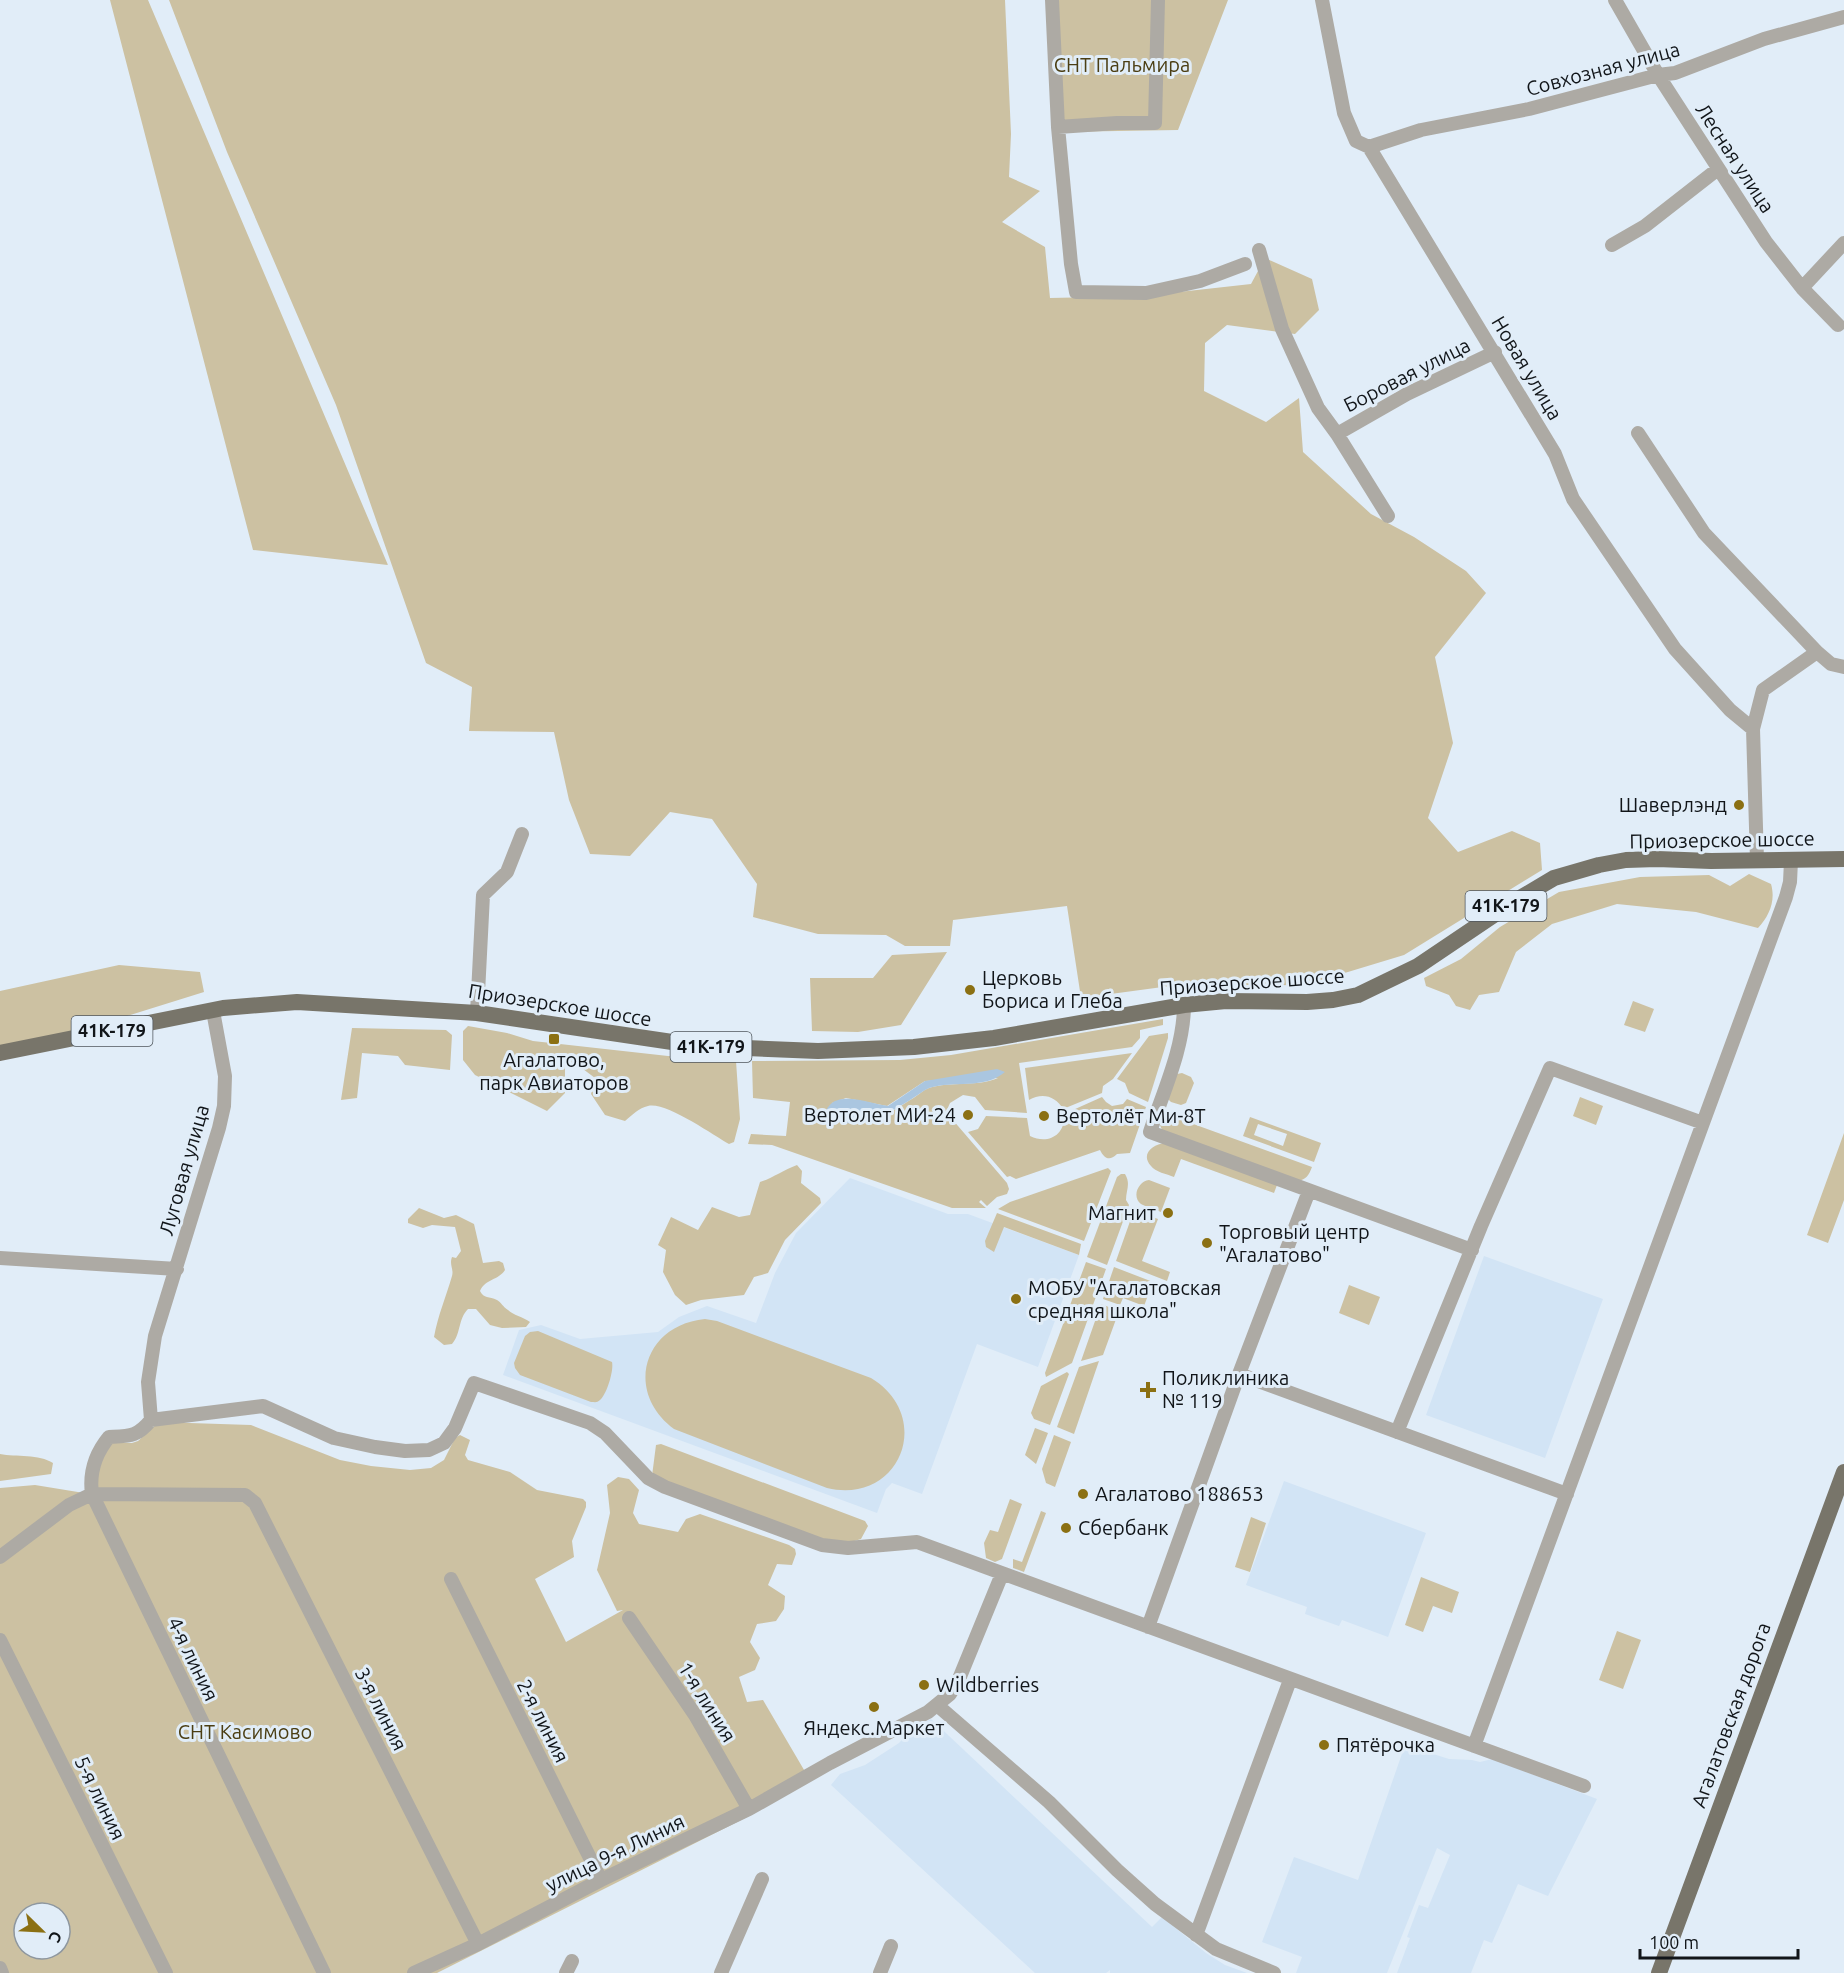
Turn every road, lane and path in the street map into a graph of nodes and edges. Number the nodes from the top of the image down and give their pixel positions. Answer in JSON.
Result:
{"nodes":[{"id":1,"x":1052,"y":0,"type":"edge"},
{"id":2,"x":1158,"y":0,"type":"edge"},
{"id":3,"x":1322,"y":0,"type":"edge"},
{"id":4,"x":1615,"y":0,"type":"edge"},
{"id":5,"x":1844,"y":17,"type":"edge"},
{"id":6,"x":1658,"y":75,"type":"junction"},
{"id":7,"x":1058,"y":127,"type":"junction"},
{"id":8,"x":1370,"y":147,"type":"junction"},
{"id":9,"x":1718,"y":169,"type":"junction"},
{"id":10,"x":1844,"y":243,"type":"edge"},
{"id":11,"x":1612,"y":245,"type":"dead end"},
{"id":12,"x":1259,"y":250,"type":"dead end"},
{"id":13,"x":1245,"y":264,"type":"dead end"},
{"id":14,"x":1802,"y":288,"type":"junction"},
{"id":15,"x":1838,"y":325,"type":"dead end"},
{"id":16,"x":1495,"y":352,"type":"junction"},
{"id":17,"x":1638,"y":433,"type":"dead end"},
{"id":18,"x":1337,"y":434,"type":"junction"},
{"id":19,"x":1388,"y":516,"type":"dead end"},
{"id":20,"x":1817,"y":652,"type":"junction"},
{"id":21,"x":1844,"y":668,"type":"edge"},
{"id":22,"x":1753,"y":729,"type":"junction"},
{"id":23,"x":522,"y":834,"type":"dead end"},
{"id":24,"x":1844,"y":859,"type":"edge"},
{"id":25,"x":1757,"y":860,"type":"junction"},
{"id":26,"x":1791,"y":861,"type":"junction"},
{"id":27,"x":1184,"y":1005,"type":"junction"},
{"id":28,"x":225,"y":1008,"type":"junction"},
{"id":29,"x":477,"y":1013,"type":"junction"},
{"id":30,"x":0,"y":1053,"type":"edge"},
{"id":31,"x":1703,"y":1123,"type":"junction"},
{"id":32,"x":1309,"y":1191,"type":"junction"},
{"id":33,"x":1472,"y":1250,"type":"junction"},
{"id":34,"x":0,"y":1258,"type":"edge"},
{"id":35,"x":177,"y":1269,"type":"junction"},
{"id":36,"x":1239,"y":1374,"type":"junction"},
{"id":37,"x":151,"y":1420,"type":"junction"},
{"id":38,"x":1397,"y":1432,"type":"junction"},
{"id":39,"x":1844,"y":1472,"type":"edge"},
{"id":40,"x":92,"y":1494,"type":"junction"},
{"id":41,"x":1567,"y":1494,"type":"junction"},
{"id":42,"x":0,"y":1557,"type":"edge"},
{"id":43,"x":1002,"y":1574,"type":"junction"},
{"id":44,"x":451,"y":1579,"type":"dead end"},
{"id":45,"x":629,"y":1617,"type":"dead end"},
{"id":46,"x":1148,"y":1627,"type":"junction"},
{"id":47,"x":0,"y":1640,"type":"edge"},
{"id":48,"x":1290,"y":1680,"type":"junction"},
{"id":49,"x":937,"y":1705,"type":"junction"},
{"id":50,"x":1474,"y":1746,"type":"junction"},
{"id":51,"x":1584,"y":1786,"type":"dead end"},
{"id":52,"x":748,"y":1809,"type":"junction"},
{"id":53,"x":762,"y":1879,"type":"dead end"},
{"id":54,"x":601,"y":1880,"type":"junction"},
{"id":55,"x":1196,"y":1935,"type":"junction"},
{"id":56,"x":478,"y":1944,"type":"junction"},
{"id":57,"x":891,"y":1946,"type":"dead end"},
{"id":58,"x":0,"y":1968,"type":"edge"},
{"id":59,"x":2,"y":1973,"type":"edge"},
{"id":60,"x":166,"y":1973,"type":"edge"},
{"id":61,"x":324,"y":1973,"type":"edge"},
{"id":62,"x":414,"y":1973,"type":"edge"},
{"id":63,"x":721,"y":1973,"type":"edge"},
{"id":64,"x":880,"y":1973,"type":"edge"},
{"id":65,"x":1274,"y":1973,"type":"edge"},
{"id":66,"x":1659,"y":1973,"type":"edge"}],
"edges":[{"from":1,"to":7,"type":"street"},
{"from":2,"to":7,"type":"street"},
{"from":3,"to":8,"type":"street","name":"Новая улица"},
{"from":4,"to":6,"type":"street","name":"Лесная улица"},
{"from":5,"to":6,"type":"street","name":"Совхозная улица"},
{"from":6,"to":8,"type":"street","name":"Совхозная улица"},
{"from":6,"to":9,"type":"street","name":"Лесная улица"},
{"from":7,"to":13,"type":"street"},
{"from":8,"to":16,"type":"street","name":"Новая улица"},
{"from":9,"to":11,"type":"street"},
{"from":9,"to":14,"type":"street","name":"Лесная улица"},
{"from":10,"to":14,"type":"street"},
{"from":12,"to":18,"type":"street","name":"Боровая улица"},
{"from":14,"to":15,"type":"street","name":"Лесная улица"},
{"from":16,"to":18,"type":"street","name":"Боровая улица"},
{"from":16,"to":22,"type":"street","name":"Новая улица"},
{"from":17,"to":20,"type":"street"},
{"from":18,"to":19,"type":"street","name":"Боровая улица"},
{"from":20,"to":21,"type":"street"},
{"from":20,"to":22,"type":"street"},
{"from":22,"to":25,"type":"street"},
{"from":23,"to":29,"type":"street"},
{"from":24,"to":26,"type":"main road","name":"Приозерское шоссе","number":"41К-179"},
{"from":25,"to":26,"type":"main road","name":"Приозерское шоссе","number":"41К-179"},
{"from":25,"to":27,"type":"main road","name":"Приозерское шоссе","number":"41К-179"},
{"from":26,"to":31,"type":"street"},
{"from":27,"to":29,"type":"main road","name":"Приозерское шоссе","number":"41К-179"},
{"from":27,"to":32,"type":"street"},
{"from":28,"to":29,"type":"main road","name":"Приозерское шоссе","number":"41К-179"},
{"from":28,"to":30,"type":"main road","name":"Приозерское шоссе","number":"41К-179"},
{"from":28,"to":35,"type":"street","name":"Луговая улица"},
{"from":31,"to":33,"type":"street"},
{"from":31,"to":41,"type":"street"},
{"from":32,"to":33,"type":"street"},
{"from":32,"to":36,"type":"street"},
{"from":33,"to":38,"type":"street"},
{"from":34,"to":35,"type":"street"},
{"from":35,"to":37,"type":"street","name":"Луговая улица"},
{"from":36,"to":38,"type":"street"},
{"from":36,"to":46,"type":"street"},
{"from":37,"to":40,"type":"street","name":"4-я линия"},
{"from":37,"to":43,"type":"street"},
{"from":38,"to":41,"type":"street"},
{"from":39,"to":66,"type":"main road","name":"Агалатовская дорога"},
{"from":40,"to":42,"type":"street"},
{"from":40,"to":56,"type":"street","name":"3-я линия"},
{"from":40,"to":61,"type":"street","name":"4-я линия"},
{"from":41,"to":50,"type":"street"},
{"from":43,"to":46,"type":"street"},
{"from":43,"to":49,"type":"street","name":"улица 9-я Линия"},
{"from":44,"to":54,"type":"street","name":"2-я линия"},
{"from":45,"to":52,"type":"street","name":"1-я линия"},
{"from":46,"to":48,"type":"street"},
{"from":47,"to":60,"type":"street","name":"5-я линия"},
{"from":48,"to":50,"type":"street"},
{"from":48,"to":55,"type":"street"},
{"from":49,"to":52,"type":"street","name":"улица 9-я Линия"},
{"from":49,"to":55,"type":"street"},
{"from":50,"to":51,"type":"street"},
{"from":52,"to":54,"type":"street","name":"улица 9-я Линия"},
{"from":53,"to":63,"type":"street"},
{"from":54,"to":56,"type":"street","name":"улица 9-я Линия"},
{"from":55,"to":65,"type":"street"},
{"from":56,"to":62,"type":"street","name":"улица 9-я Линия"},
{"from":57,"to":64,"type":"street"},
{"from":58,"to":59,"type":"street"}]}
